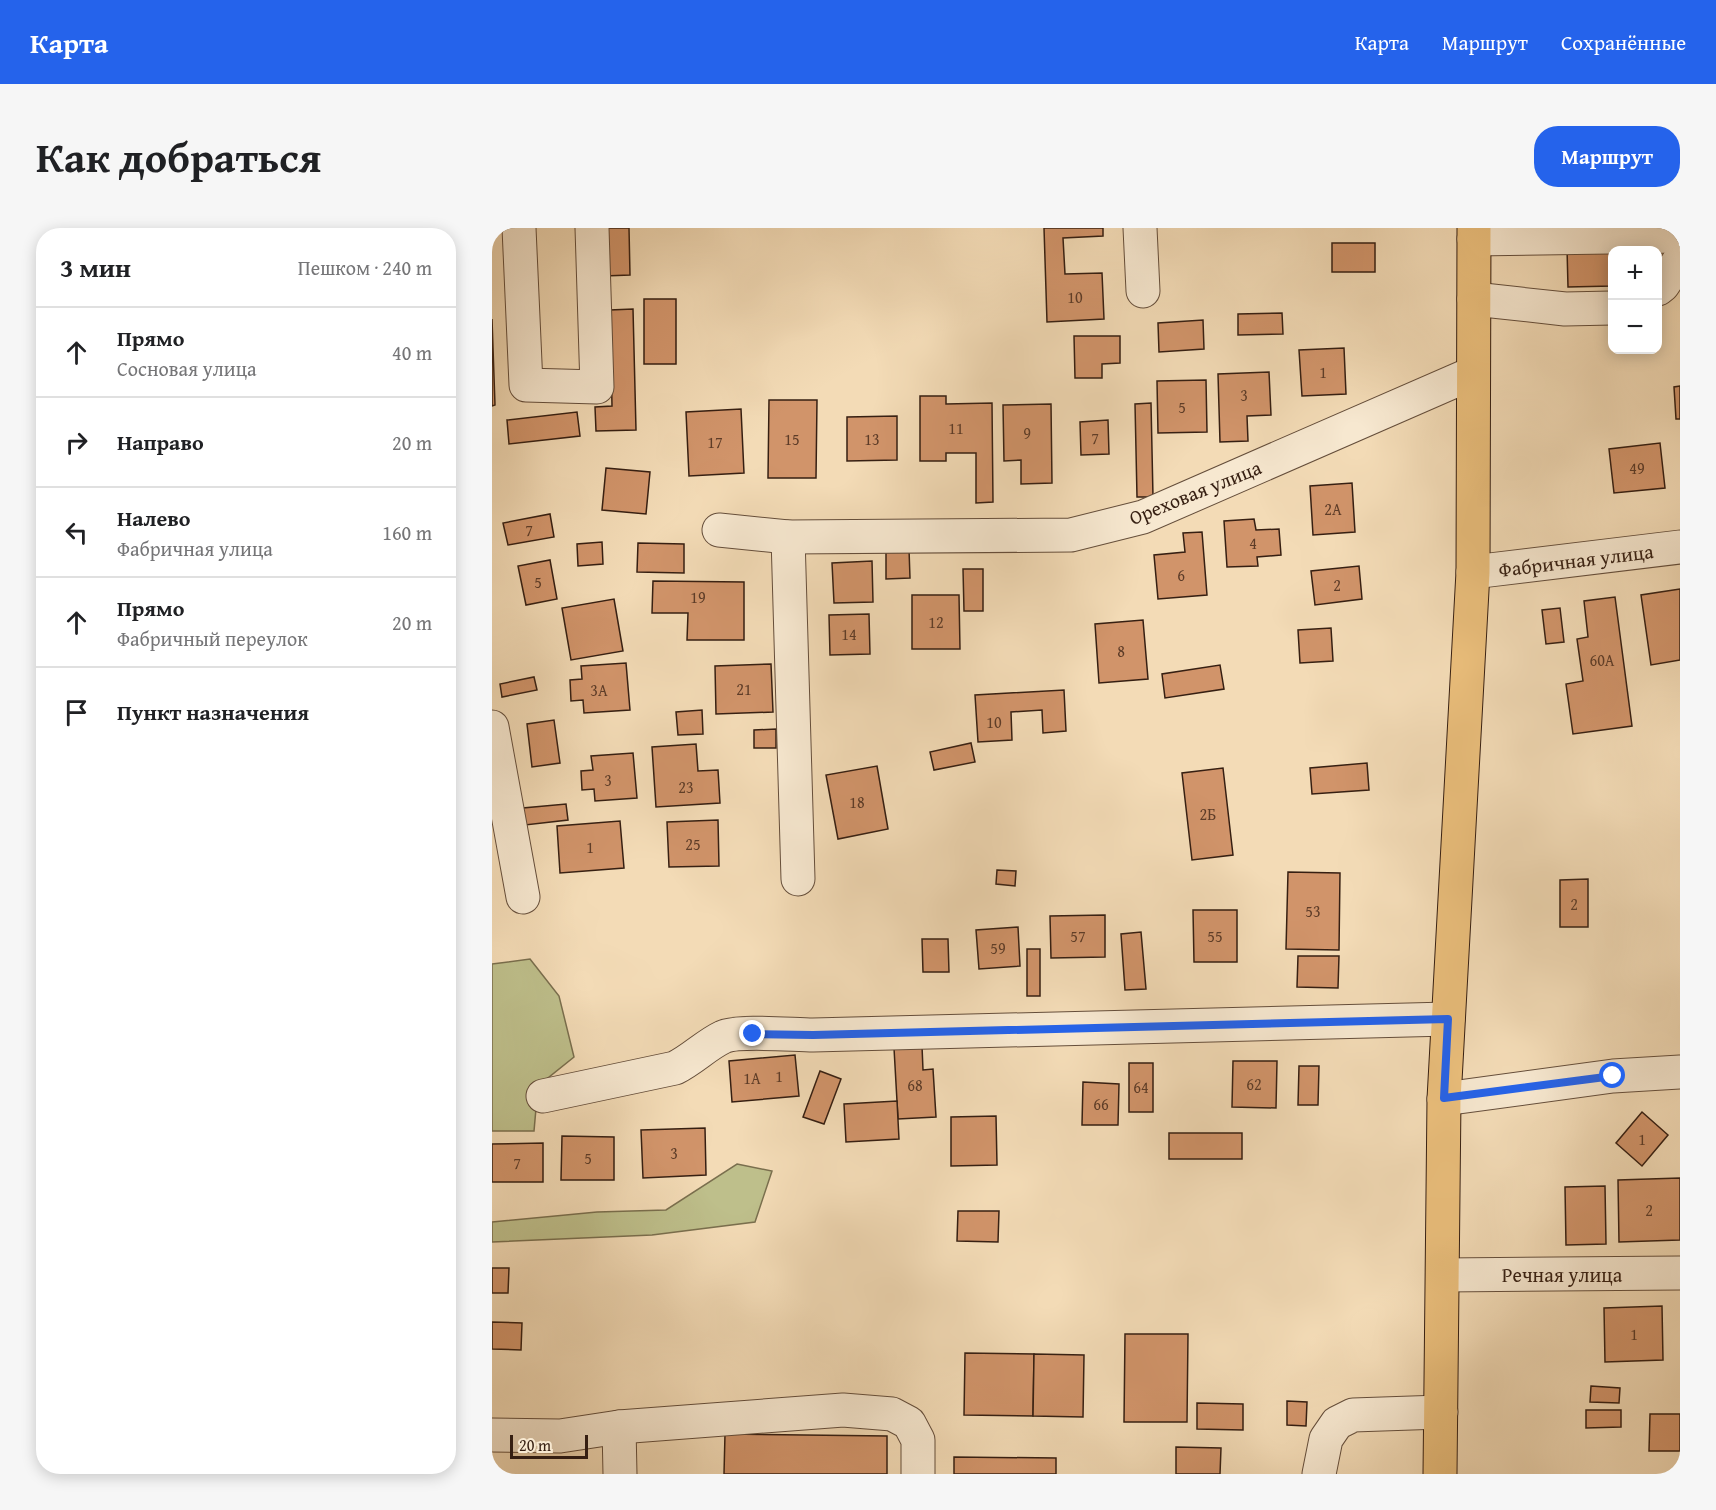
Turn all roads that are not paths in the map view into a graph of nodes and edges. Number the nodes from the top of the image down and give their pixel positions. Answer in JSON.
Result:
{"nodes":[{"id":1,"x":519,"y":228,"type":"edge"},
{"id":2,"x":592,"y":228,"type":"edge"},
{"id":3,"x":1140,"y":228,"type":"edge"},
{"id":4,"x":1474,"y":234,"type":"edge"},
{"id":5,"x":1680,"y":236,"type":"edge"},
{"id":6,"x":1680,"y":259,"type":"edge"},
{"id":7,"x":1662,"y":286,"type":"edge"},
{"id":8,"x":1143,"y":291,"type":"dead end"},
{"id":9,"x":1474,"y":299,"type":"junction"},
{"id":10,"x":1608,"y":308,"type":"edge"},
{"id":11,"x":1473,"y":373,"type":"junction"},
{"id":12,"x":719,"y":530,"type":"dead end"},
{"id":13,"x":788,"y":537,"type":"junction"},
{"id":14,"x":1680,"y":547,"type":"edge"},
{"id":15,"x":1473,"y":572,"type":"junction"},
{"id":16,"x":492,"y":727,"type":"edge"},
{"id":17,"x":798,"y":879,"type":"dead end"},
{"id":18,"x":523,"y":897,"type":"dead end"},
{"id":19,"x":1448,"y":1019,"type":"junction"},
{"id":20,"x":1680,"y":1072,"type":"edge"},
{"id":21,"x":543,"y":1096,"type":"dead end"},
{"id":22,"x":1444,"y":1098,"type":"junction"},
{"id":23,"x":1680,"y":1273,"type":"edge"},
{"id":24,"x":1443,"y":1275,"type":"junction"},
{"id":25,"x":1441,"y":1412,"type":"junction"},
{"id":26,"x":619,"y":1427,"type":"junction"},
{"id":27,"x":492,"y":1436,"type":"edge"},
{"id":28,"x":620,"y":1474,"type":"edge"},
{"id":29,"x":918,"y":1474,"type":"edge"},
{"id":30,"x":1319,"y":1474,"type":"edge"},
{"id":31,"x":1440,"y":1474,"type":"edge"}],
"edges":[{"from":1,"to":2,"type":"street"},
{"from":3,"to":8,"type":"street"},
{"from":4,"to":5,"type":"street"},
{"from":4,"to":9,"type":"main road"},
{"from":6,"to":7,"type":"street"},
{"from":9,"to":10,"type":"street"},
{"from":9,"to":11,"type":"main road"},
{"from":11,"to":13,"type":"street","name":"Ореховая улица"},
{"from":11,"to":15,"type":"main road"},
{"from":12,"to":13,"type":"street","name":"Ореховая улица"},
{"from":13,"to":17,"type":"street"},
{"from":14,"to":15,"type":"street","name":"Фабричная улица"},
{"from":15,"to":19,"type":"main road"},
{"from":16,"to":18,"type":"street"},
{"from":19,"to":21,"type":"street"},
{"from":19,"to":22,"type":"main road"},
{"from":20,"to":22,"type":"street"},
{"from":22,"to":24,"type":"main road"},
{"from":23,"to":24,"type":"street","name":"Речная улица"},
{"from":24,"to":25,"type":"main road"},
{"from":25,"to":30,"type":"street"},
{"from":25,"to":31,"type":"main road"},
{"from":26,"to":27,"type":"street"},
{"from":26,"to":28,"type":"street"},
{"from":26,"to":29,"type":"street"}]}
